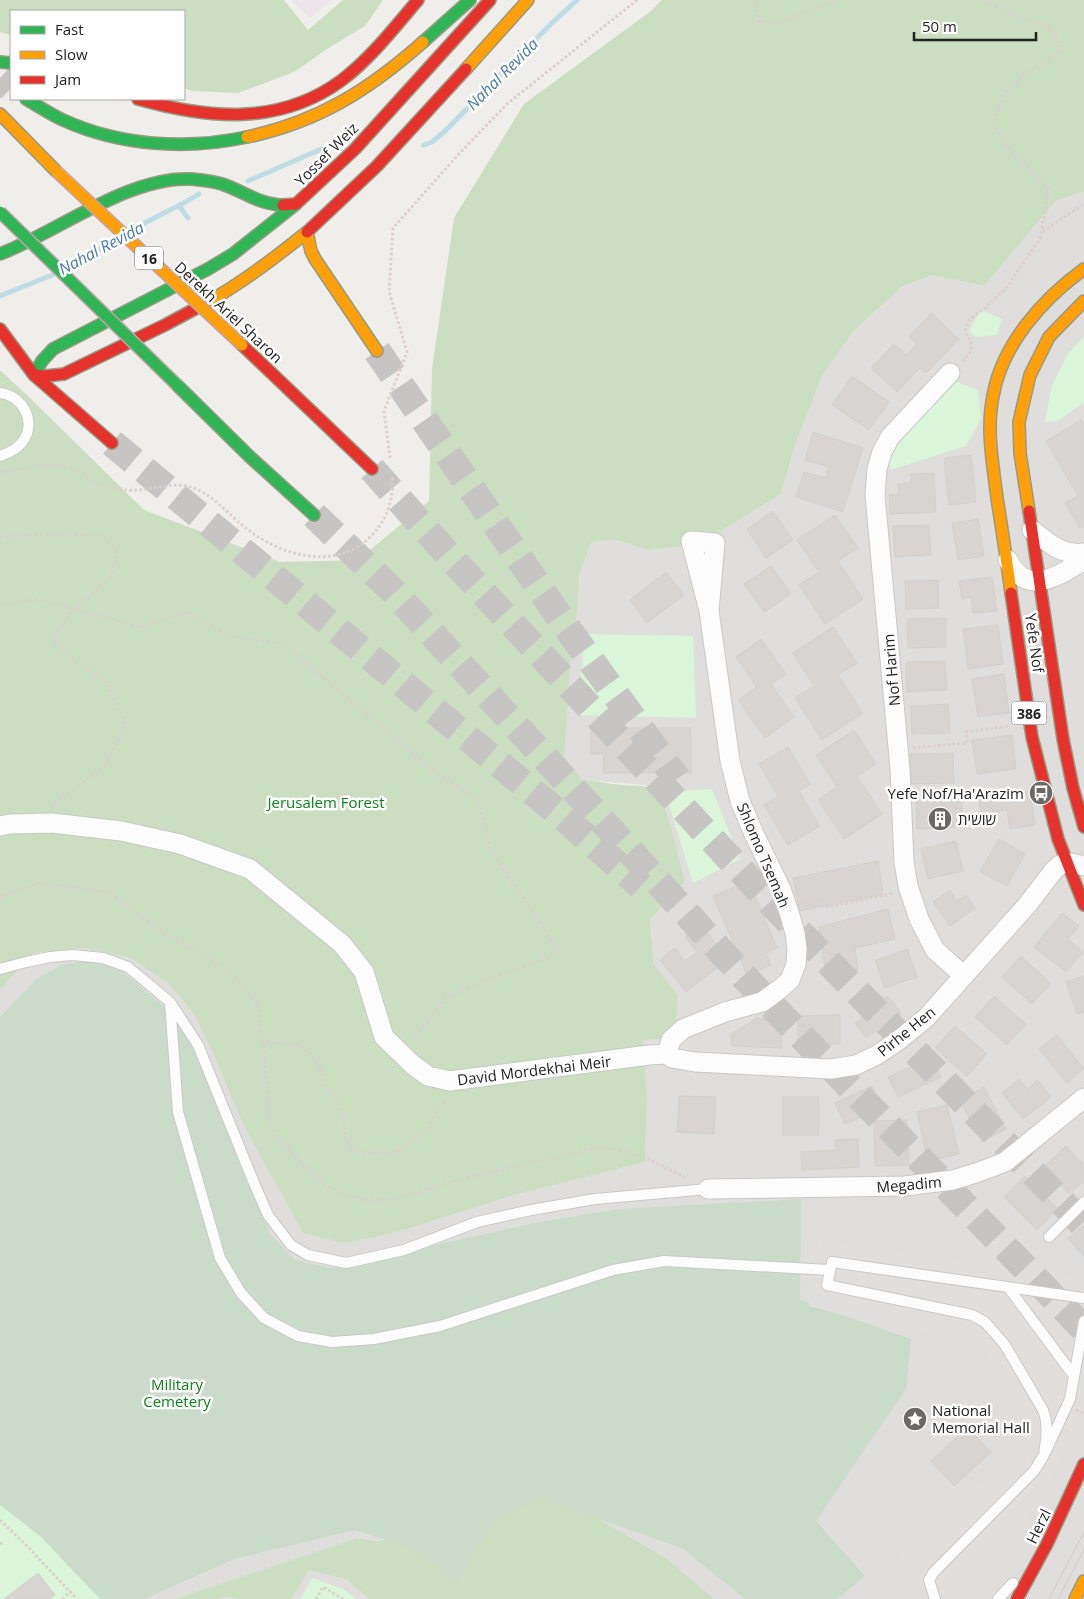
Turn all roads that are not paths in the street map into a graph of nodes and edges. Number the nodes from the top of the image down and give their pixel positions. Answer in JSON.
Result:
{"nodes":[{"id":1,"x":418,"y":0,"type":"edge"},
{"id":2,"x":470,"y":0,"type":"edge"},
{"id":3,"x":490,"y":0,"type":"edge"},
{"id":4,"x":528,"y":0,"type":"edge"},
{"id":5,"x":28,"y":100,"type":"edge"},
{"id":6,"x":142,"y":100,"type":"edge"},
{"id":7,"x":0,"y":114,"type":"edge"},
{"id":8,"x":296,"y":204,"type":"junction"},
{"id":9,"x":0,"y":212,"type":"edge"},
{"id":10,"x":307,"y":232,"type":"junction"},
{"id":11,"x":0,"y":254,"type":"edge"},
{"id":12,"x":1084,"y":269,"type":"edge"},
{"id":13,"x":1084,"y":301,"type":"edge"},
{"id":14,"x":0,"y":329,"type":"edge"},
{"id":15,"x":377,"y":351,"type":"tunnel mouth"},
{"id":16,"x":950,"y":373,"type":"road end"},
{"id":17,"x":34,"y":375,"type":"junction"},
{"id":18,"x":0,"y":393,"type":"edge"},
{"id":19,"x":112,"y":443,"type":"tunnel mouth"},
{"id":20,"x":0,"y":456,"type":"edge"},
{"id":21,"x":372,"y":469,"type":"tunnel mouth"},
{"id":22,"x":314,"y":514,"type":"tunnel mouth"},
{"id":23,"x":1032,"y":530,"type":"junction"},
{"id":24,"x":1084,"y":553,"type":"edge"},
{"id":25,"x":1008,"y":560,"type":"junction"},
{"id":26,"x":1084,"y":560,"type":"edge"},
{"id":27,"x":1040,"y":581,"type":"junction"},
{"id":28,"x":709,"y":611,"type":"dead end"},
{"id":29,"x":0,"y":826,"type":"edge"},
{"id":30,"x":1084,"y":827,"type":"edge"},
{"id":31,"x":1066,"y":862,"type":"junction"},
{"id":32,"x":1084,"y":866,"type":"edge"},
{"id":33,"x":1084,"y":906,"type":"edge"},
{"id":34,"x":0,"y":969,"type":"edge"},
{"id":35,"x":964,"y":976,"type":"junction"},
{"id":36,"x":170,"y":1002,"type":"junction"},
{"id":37,"x":667,"y":1054,"type":"junction"},
{"id":38,"x":1084,"y":1098,"type":"edge"},
{"id":39,"x":708,"y":1189,"type":"joint"},
{"id":40,"x":1084,"y":1202,"type":"edge"},
{"id":41,"x":1049,"y":1237,"type":"dead end"},
{"id":42,"x":830,"y":1270,"type":"junction"},
{"id":43,"x":1008,"y":1287,"type":"junction"},
{"id":44,"x":1084,"y":1298,"type":"edge"},
{"id":45,"x":1084,"y":1321,"type":"edge"},
{"id":46,"x":1074,"y":1376,"type":"junction"},
{"id":47,"x":1044,"y":1455,"type":"junction"},
{"id":48,"x":1084,"y":1464,"type":"edge"},
{"id":49,"x":1047,"y":1544,"type":"junction"},
{"id":50,"x":1084,"y":1581,"type":"edge"},
{"id":51,"x":935,"y":1598,"type":"edge"},
{"id":52,"x":998,"y":1599,"type":"edge"},
{"id":53,"x":1017,"y":1599,"type":"edge"},
{"id":54,"x":1075,"y":1599,"type":"edge"}],
"edges":[{"from":1,"to":6,"type":"main road"},
{"from":2,"to":5,"type":"main road"},
{"from":3,"to":8,"type":"main road","name":"Yossef Weiz"},
{"from":4,"to":10,"type":"main road"},
{"from":7,"to":21,"type":"main road","name":"Derekh Ariel Sharon","number":"16","bridge":true},
{"from":8,"to":11,"type":"main road","name":"Yossef Weiz"},
{"from":8,"to":17,"type":"main road"},
{"from":9,"to":22,"type":"main road","bridge":true},
{"from":10,"to":15,"type":"main road"},
{"from":10,"to":17,"type":"main road"},
{"from":12,"to":25,"type":"main road","name":"Yefe Nof","number":"386"},
{"from":13,"to":23,"type":"main road","name":"Yefe Nof","number":"386"},
{"from":14,"to":17,"type":"main road"},
{"from":16,"to":35,"type":"street","name":"Nof Harim"},
{"from":17,"to":19,"type":"main road"},
{"from":18,"to":20,"type":"lane"},
{"from":23,"to":24,"type":"street"},
{"from":23,"to":27,"type":"main road","name":"Yefe Nof","number":"386"},
{"from":25,"to":27,"type":"street"},
{"from":25,"to":31,"type":"main road","name":"Yefe Nof","number":"386"},
{"from":26,"to":27,"type":"street"},
{"from":27,"to":30,"type":"main road","name":"Yefe Nof","number":"386"},
{"from":28,"to":37,"type":"street","name":"Shlomo Tsemah"},
{"from":29,"to":37,"type":"street","name":"David Mordekhai Meir"},
{"from":31,"to":32,"type":"street"},
{"from":31,"to":33,"type":"main road","name":"Yefe Nof","number":"386"},
{"from":31,"to":35,"type":"street","name":"Pirhe Hen"},
{"from":34,"to":36,"type":"lane"},
{"from":35,"to":37,"type":"street","name":"Pirhe Hen"},
{"from":36,"to":39,"type":"lane"},
{"from":36,"to":42,"type":"lane"},
{"from":38,"to":39,"type":"street","name":"Megadim"},
{"from":40,"to":41,"type":"lane"},
{"from":42,"to":43,"type":"lane"},
{"from":42,"to":47,"type":"lane"},
{"from":43,"to":44,"type":"lane"},
{"from":43,"to":46,"type":"lane"},
{"from":45,"to":46,"type":"lane"},
{"from":46,"to":47,"type":"lane"},
{"from":47,"to":51,"type":"lane"},
{"from":48,"to":49,"type":"main road","name":"Herzl"},
{"from":49,"to":52,"type":"lane"},
{"from":49,"to":53,"type":"main road","name":"Herzl"},
{"from":50,"to":54,"type":"main road"}]}
